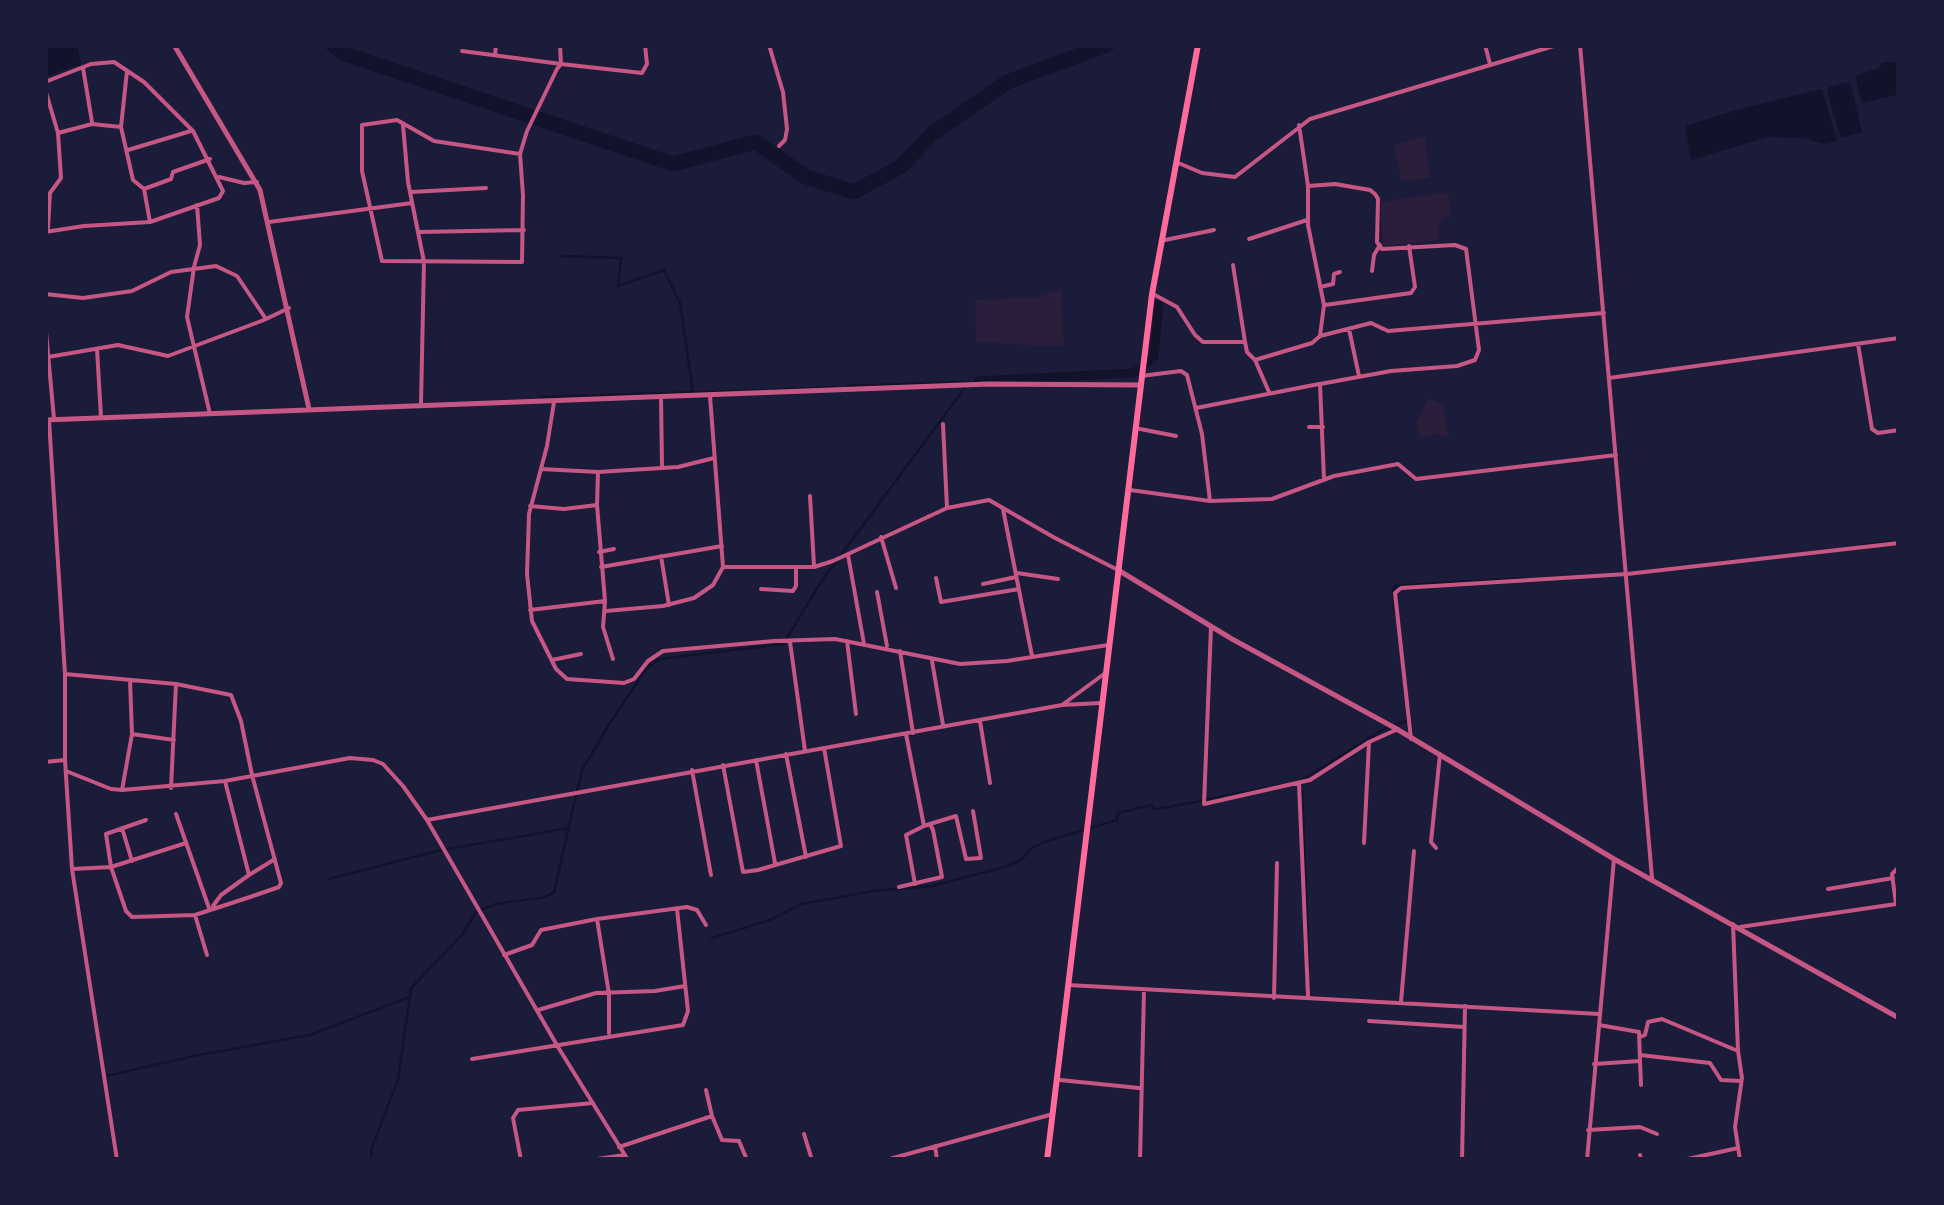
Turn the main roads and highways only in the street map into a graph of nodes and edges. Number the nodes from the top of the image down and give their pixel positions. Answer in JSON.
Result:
{"nodes":[{"id":1,"x":1198,"y":45,"type":"edge"},
{"id":2,"x":1047,"y":1160,"type":"edge"}],
"edges":[{"from":1,"to":2,"type":"highway"}]}
